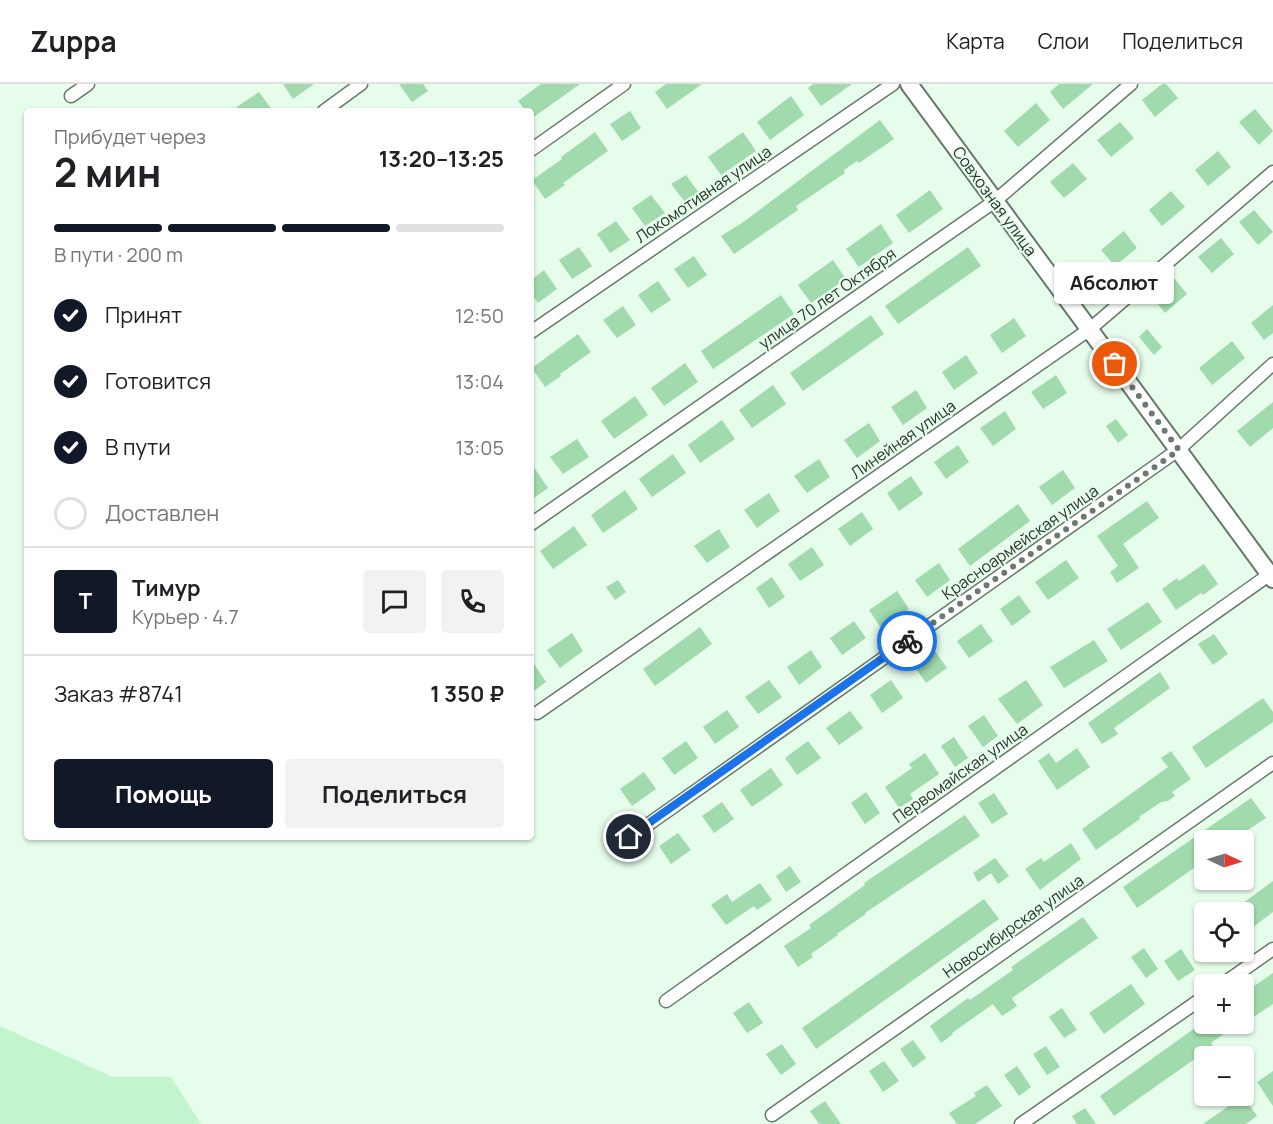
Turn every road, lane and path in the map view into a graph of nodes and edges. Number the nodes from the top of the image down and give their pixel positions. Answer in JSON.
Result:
{"nodes":[{"id":1,"x":88,"y":84,"type":"edge"},
{"id":2,"x":361,"y":84,"type":"edge"},
{"id":3,"x":624,"y":84,"type":"edge"},
{"id":4,"x":893,"y":84,"type":"edge"},
{"id":5,"x":909,"y":84,"type":"edge"},
{"id":6,"x":1131,"y":84,"type":"edge"},
{"id":7,"x":71,"y":96,"type":"dead end"},
{"id":8,"x":328,"y":108,"type":"edge"},
{"id":9,"x":534,"y":148,"type":"edge"},
{"id":10,"x":1273,"y":172,"type":"edge"},
{"id":11,"x":995,"y":201,"type":"junction"},
{"id":12,"x":1090,"y":329,"type":"junction"},
{"id":13,"x":534,"y":330,"type":"edge"},
{"id":14,"x":1273,"y":364,"type":"edge"},
{"id":15,"x":1179,"y":450,"type":"junction"},
{"id":16,"x":534,"y":522,"type":"edge"},
{"id":17,"x":1272,"y":575,"type":"edge"},
{"id":18,"x":537,"y":713,"type":"dead end"},
{"id":19,"x":1273,"y":763,"type":"edge"},
{"id":20,"x":629,"y":837,"type":"dead end"},
{"id":21,"x":1273,"y":949,"type":"edge"},
{"id":22,"x":1237,"y":974,"type":"edge"},
{"id":23,"x":666,"y":1001,"type":"dead end"},
{"id":24,"x":1194,"y":1004,"type":"edge"},
{"id":25,"x":772,"y":1115,"type":"dead end"},
{"id":26,"x":1021,"y":1124,"type":"edge"}],
"edges":[{"from":1,"to":7,"type":"street"},
{"from":2,"to":8,"type":"street"},
{"from":3,"to":9,"type":"street"},
{"from":4,"to":13,"type":"street","name":"Локомотивная улица"},
{"from":5,"to":11,"type":"street","name":"Совхозная улица"},
{"from":6,"to":11,"type":"street","name":"улица 70 лет Октября"},
{"from":10,"to":12,"type":"street","name":"Линейная улица"},
{"from":11,"to":12,"type":"street","name":"Совхозная улица"},
{"from":11,"to":16,"type":"street","name":"улица 70 лет Октября"},
{"from":12,"to":15,"type":"street","name":"Совхозная улица"},
{"from":12,"to":18,"type":"street","name":"Линейная улица"},
{"from":14,"to":15,"type":"street","name":"Красноармейская улица"},
{"from":15,"to":17,"type":"street","name":"Совхозная улица"},
{"from":15,"to":20,"type":"street","name":"Красноармейская улица"},
{"from":17,"to":23,"type":"street","name":"Первомайская улица"},
{"from":19,"to":25,"type":"street","name":"Новосибирская улица"},
{"from":21,"to":22,"type":"street"},
{"from":24,"to":26,"type":"street"}]}
